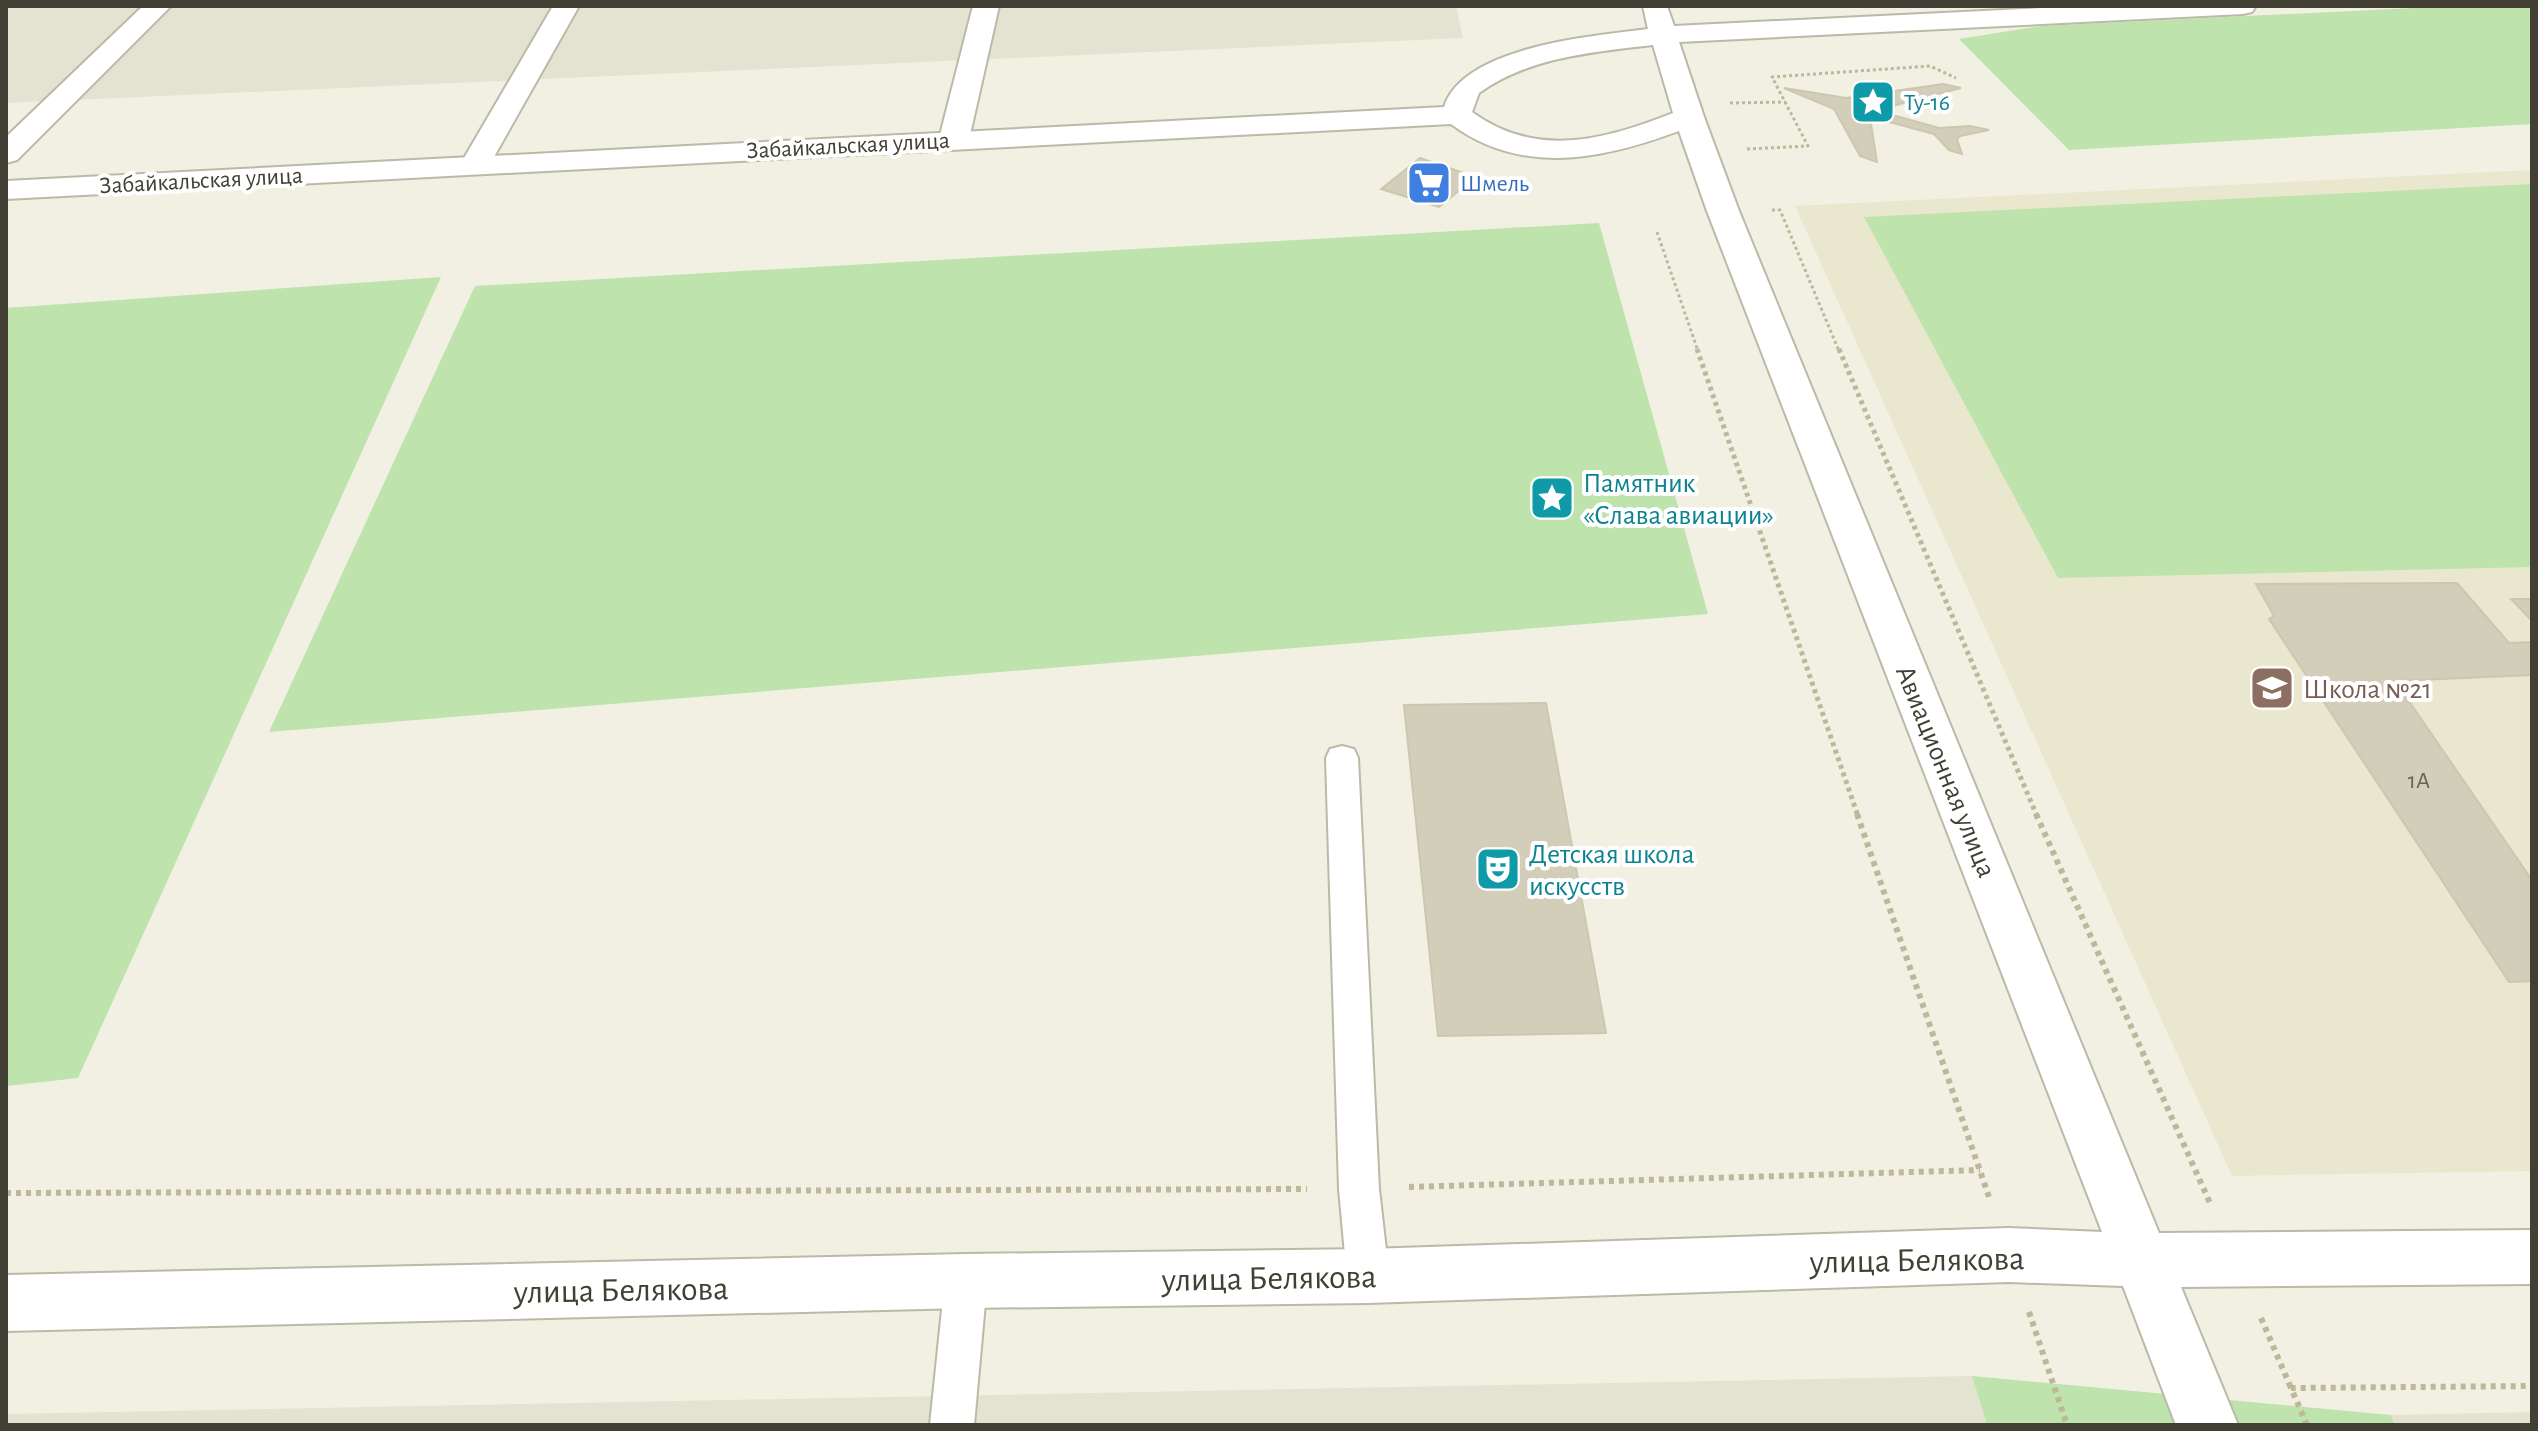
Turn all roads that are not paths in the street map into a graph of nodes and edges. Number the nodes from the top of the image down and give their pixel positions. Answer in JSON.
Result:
{"nodes":[{"id":1,"x":158,"y":6,"type":"edge"},
{"id":2,"x":566,"y":6,"type":"edge"},
{"id":3,"x":986,"y":6,"type":"edge"},
{"id":4,"x":1654,"y":6,"type":"edge"},
{"id":5,"x":2243,"y":6,"type":"edge"},
{"id":6,"x":1663,"y":35,"type":"junction"},
{"id":7,"x":1457,"y":115,"type":"junction"},
{"id":8,"x":1695,"y":134,"type":"junction"},
{"id":9,"x":954,"y":139,"type":"junction"},
{"id":10,"x":6,"y":154,"type":"edge"},
{"id":11,"x":475,"y":165,"type":"junction"},
{"id":12,"x":6,"y":190,"type":"edge"},
{"id":13,"x":1342,"y":758,"type":"dead end"},
{"id":14,"x":2532,"y":1257,"type":"edge"},
{"id":15,"x":2142,"y":1260,"type":"junction"},
{"id":16,"x":1368,"y":1276,"type":"junction"},
{"id":17,"x":966,"y":1281,"type":"junction"},
{"id":18,"x":6,"y":1303,"type":"edge"},
{"id":19,"x":952,"y":1425,"type":"edge"},
{"id":20,"x":2207,"y":1425,"type":"edge"}],
"edges":[{"from":1,"to":10,"type":"street"},
{"from":2,"to":11,"type":"street"},
{"from":3,"to":9,"type":"street"},
{"from":4,"to":6,"type":"street","name":"Авиационная улица"},
{"from":5,"to":6,"type":"street"},
{"from":6,"to":7,"type":"street"},
{"from":6,"to":8,"type":"street","name":"Авиационная улица"},
{"from":7,"to":8,"type":"street"},
{"from":7,"to":9,"type":"street","name":"Забайкальская улица"},
{"from":8,"to":15,"type":"street","name":"Авиационная улица"},
{"from":9,"to":11,"type":"street","name":"Забайкальская улица"},
{"from":11,"to":12,"type":"street","name":"Забайкальская улица"},
{"from":13,"to":16,"type":"lane"},
{"from":14,"to":15,"type":"street","name":"улица Белякова"},
{"from":15,"to":16,"type":"street","name":"улица Белякова"},
{"from":15,"to":20,"type":"street","name":"Авиационная улица"},
{"from":16,"to":17,"type":"street","name":"улица Белякова"},
{"from":17,"to":18,"type":"street","name":"улица Белякова"},
{"from":17,"to":19,"type":"lane"}]}
